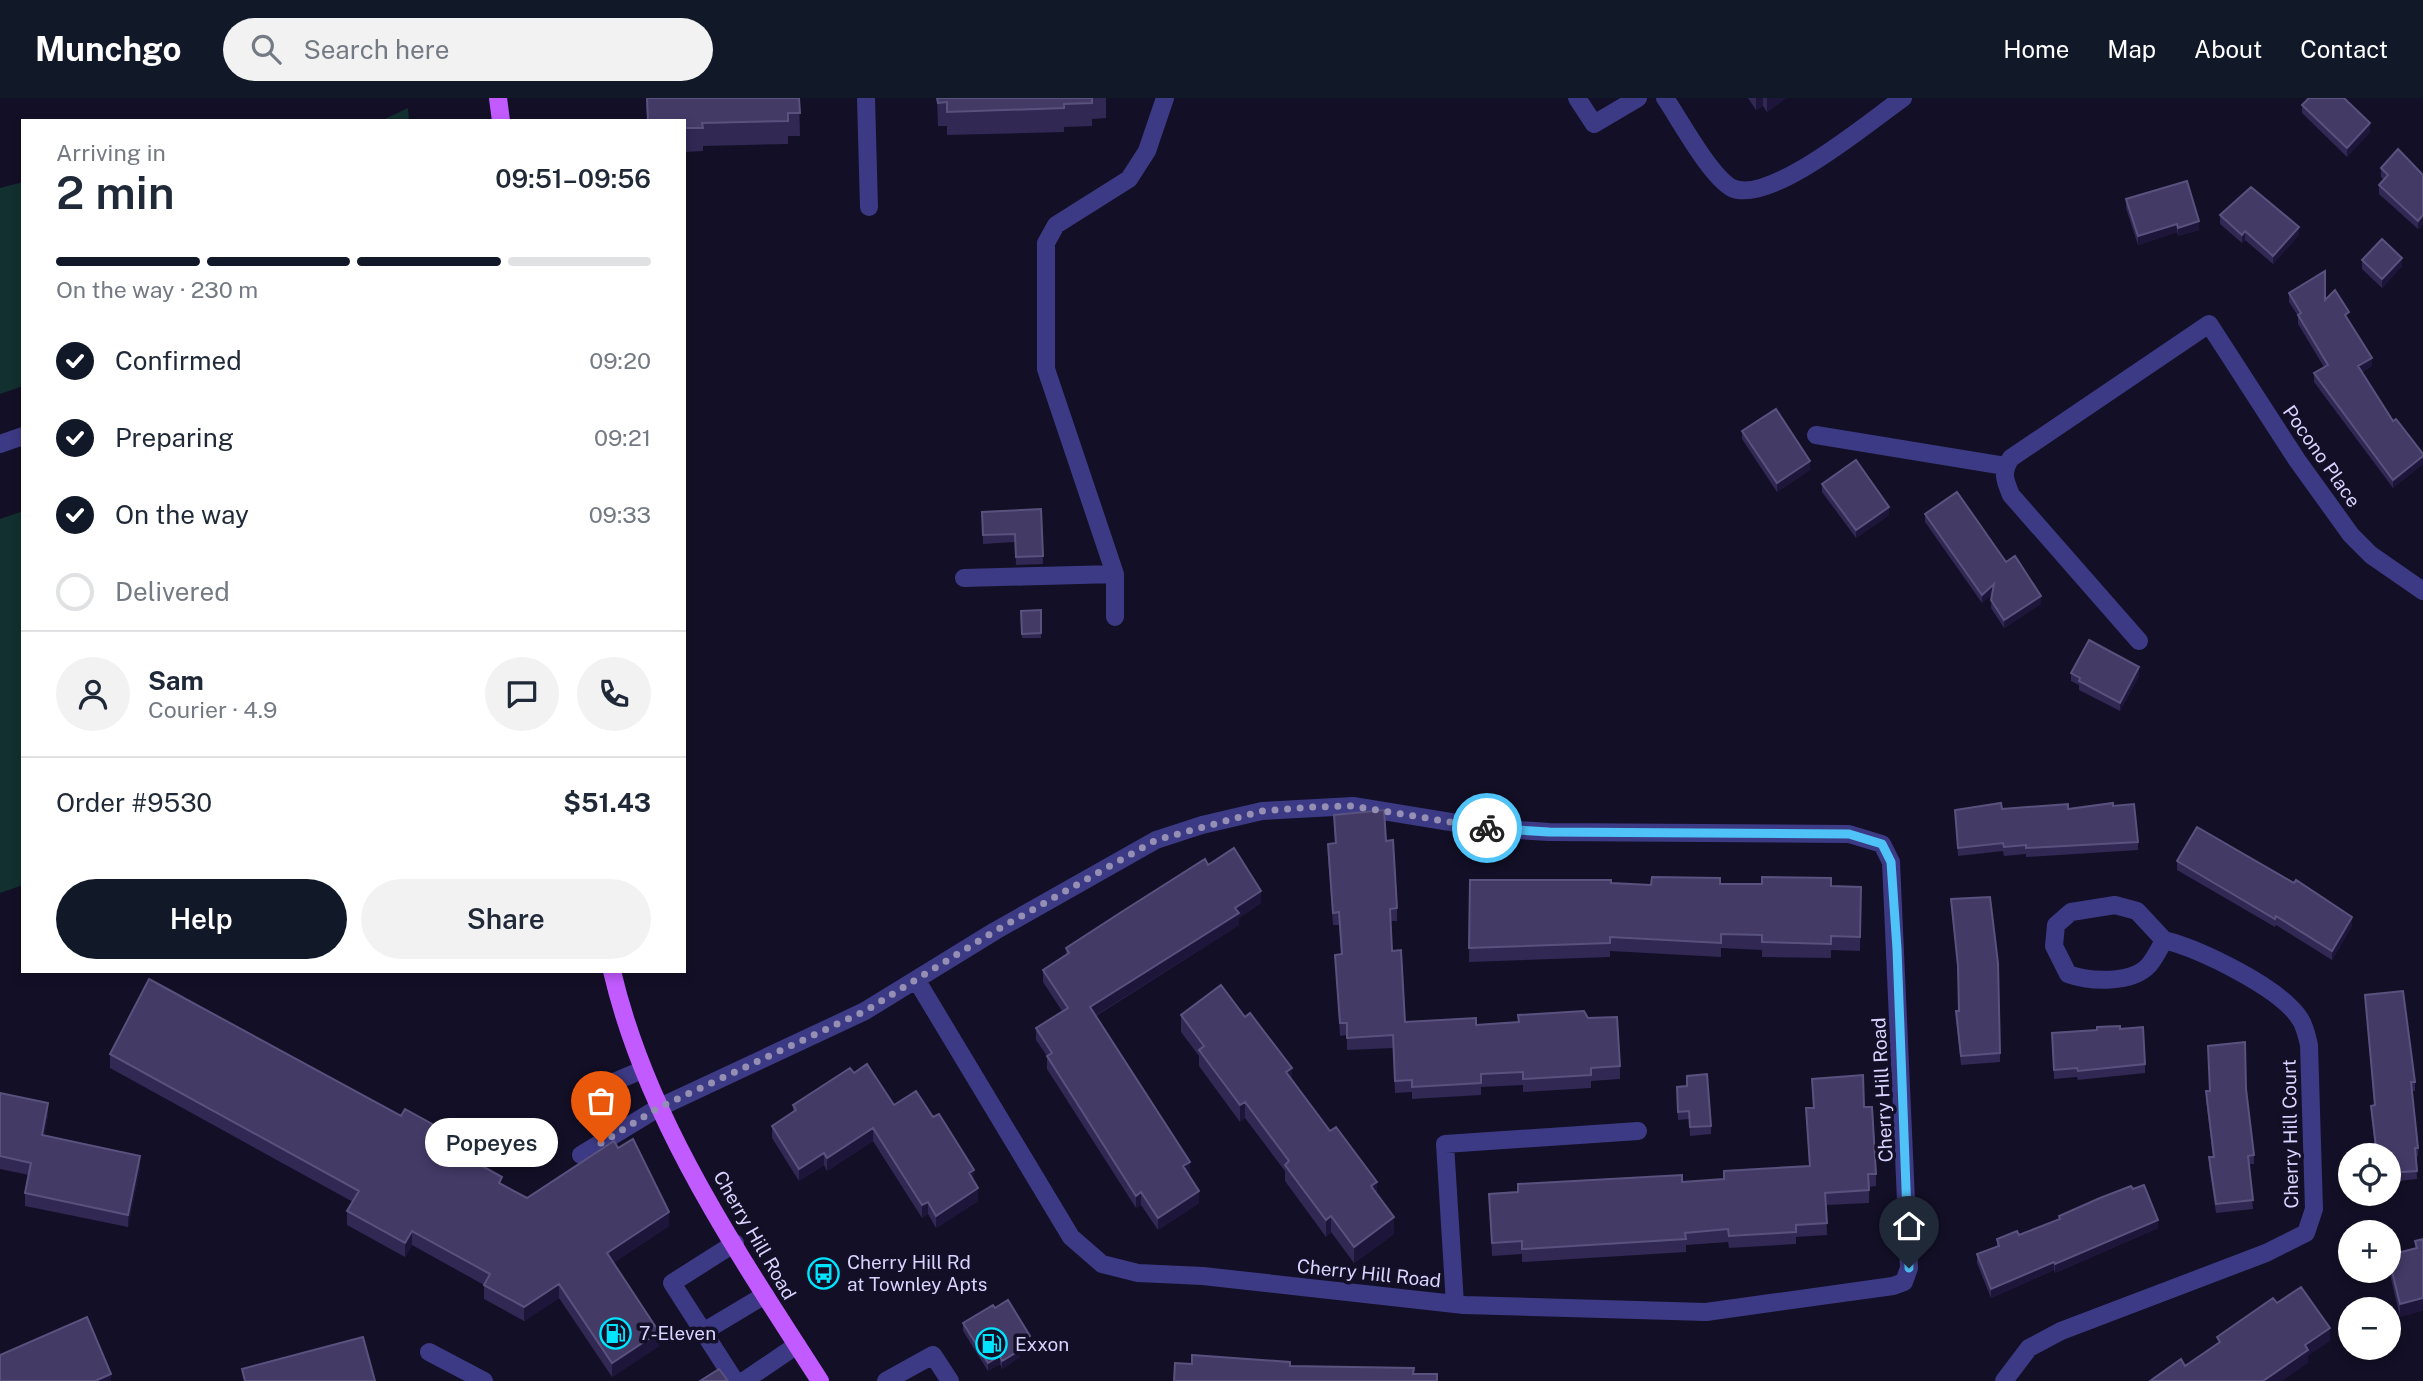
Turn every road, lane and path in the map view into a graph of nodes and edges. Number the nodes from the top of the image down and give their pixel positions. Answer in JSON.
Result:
{"nodes":[{"id":1,"x":498,"y":98,"type":"edge"},
{"id":2,"x":866,"y":98,"type":"edge"},
{"id":3,"x":1164,"y":98,"type":"edge"},
{"id":4,"x":1577,"y":98,"type":"edge"},
{"id":5,"x":1638,"y":98,"type":"edge"},
{"id":6,"x":1665,"y":98,"type":"edge"},
{"id":7,"x":1903,"y":98,"type":"edge"},
{"id":8,"x":501,"y":119,"type":"edge"},
{"id":9,"x":869,"y":207,"type":"dead end"},
{"id":10,"x":1816,"y":435,"type":"dead end"},
{"id":11,"x":21,"y":437,"type":"edge"},
{"id":12,"x":0,"y":444,"type":"edge"},
{"id":13,"x":2005,"y":466,"type":"junction"},
{"id":14,"x":1115,"y":574,"type":"junction"},
{"id":15,"x":964,"y":578,"type":"dead end"},
{"id":16,"x":2423,"y":591,"type":"edge"},
{"id":17,"x":1115,"y":617,"type":"dead end"},
{"id":18,"x":2139,"y":641,"type":"dead end"},
{"id":19,"x":2164,"y":940,"type":"junction"},
{"id":20,"x":612,"y":973,"type":"edge"},
{"id":21,"x":917,"y":981,"type":"junction"},
{"id":22,"x":642,"y":1070,"type":"junction"},
{"id":23,"x":582,"y":1096,"type":"dead end"},
{"id":24,"x":658,"y":1108,"type":"junction"},
{"id":25,"x":1638,"y":1131,"type":"dead end"},
{"id":26,"x":582,"y":1155,"type":"dead end"},
{"id":27,"x":735,"y":1243,"type":"junction"},
{"id":28,"x":765,"y":1294,"type":"junction"},
{"id":29,"x":1455,"y":1304,"type":"junction"},
{"id":30,"x":703,"y":1332,"type":"junction"},
{"id":31,"x":797,"y":1345,"type":"junction"},
{"id":32,"x":429,"y":1352,"type":"dead end"},
{"id":33,"x":484,"y":1381,"type":"edge"},
{"id":34,"x":734,"y":1381,"type":"edge"},
{"id":35,"x":744,"y":1381,"type":"edge"},
{"id":36,"x":821,"y":1381,"type":"edge"},
{"id":37,"x":886,"y":1381,"type":"edge"},
{"id":38,"x":950,"y":1381,"type":"edge"},
{"id":39,"x":2004,"y":1381,"type":"edge"}],
"edges":[{"from":1,"to":8,"type":"main road"},
{"from":2,"to":9,"type":"street"},
{"from":3,"to":14,"type":"street"},
{"from":4,"to":5,"type":"street"},
{"from":6,"to":7,"type":"street"},
{"from":10,"to":13,"type":"street"},
{"from":11,"to":12,"type":"street"},
{"from":13,"to":16,"type":"street","name":"Pocono Place"},
{"from":13,"to":18,"type":"street"},
{"from":14,"to":15,"type":"street"},
{"from":14,"to":17,"type":"street"},
{"from":19,"to":19,"type":"street","name":"Cherry Hill Court"},
{"from":19,"to":39,"type":"street","name":"Cherry Hill Court"},
{"from":20,"to":22,"type":"main road","name":"Cherry Hill Road"},
{"from":21,"to":24,"type":"street","name":"Cherry Hill Road"},
{"from":21,"to":29,"type":"street","name":"Cherry Hill Road"},
{"from":21,"to":29,"type":"street","name":"Cherry Hill Road"},
{"from":22,"to":23,"type":"street"},
{"from":22,"to":24,"type":"main road","name":"Cherry Hill Road"},
{"from":24,"to":26,"type":"street"},
{"from":24,"to":27,"type":"main road","name":"Cherry Hill Road"},
{"from":25,"to":29,"type":"street"},
{"from":27,"to":28,"type":"main road","name":"Cherry Hill Road"},
{"from":27,"to":30,"type":"street"},
{"from":28,"to":30,"type":"street"},
{"from":28,"to":31,"type":"main road","name":"Cherry Hill Road"},
{"from":30,"to":34,"type":"street"},
{"from":31,"to":35,"type":"street"},
{"from":31,"to":36,"type":"main road","name":"Cherry Hill Road"},
{"from":32,"to":33,"type":"street"},
{"from":37,"to":38,"type":"street"}]}
